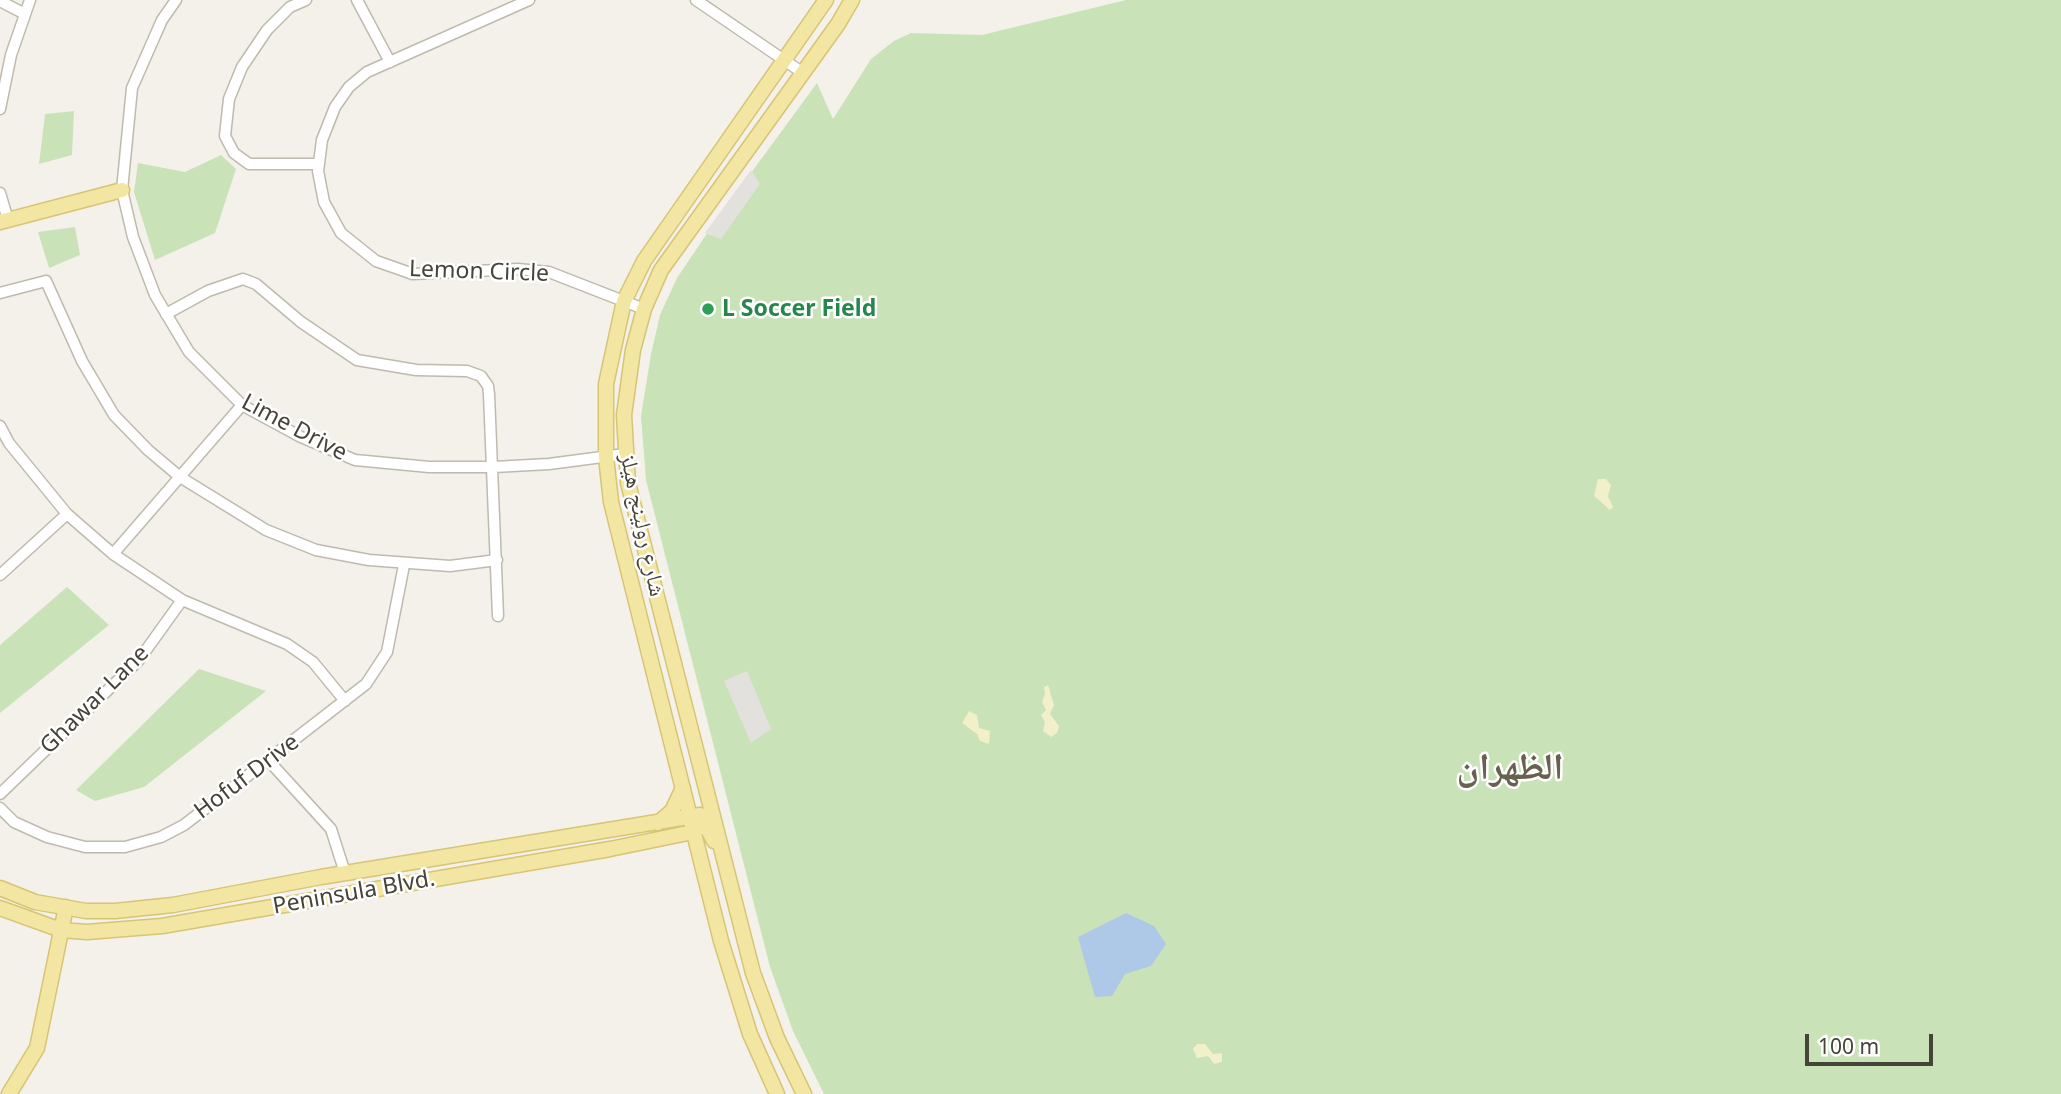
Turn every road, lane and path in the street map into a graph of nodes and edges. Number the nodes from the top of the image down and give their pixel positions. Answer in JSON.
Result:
{"nodes":[{"id":1,"x":30,"y":0,"type":"edge"},
{"id":2,"x":176,"y":0,"type":"edge"},
{"id":3,"x":306,"y":0,"type":"edge"},
{"id":4,"x":357,"y":0,"type":"edge"},
{"id":5,"x":495,"y":0,"type":"edge"},
{"id":6,"x":529,"y":0,"type":"edge"},
{"id":7,"x":696,"y":0,"type":"edge"},
{"id":8,"x":826,"y":0,"type":"edge"},
{"id":9,"x":852,"y":0,"type":"edge"},
{"id":10,"x":0,"y":1,"type":"edge"},
{"id":11,"x":501,"y":13,"type":"junction"},
{"id":12,"x":25,"y":14,"type":"junction"},
{"id":13,"x":785,"y":61,"type":"junction"},
{"id":14,"x":390,"y":62,"type":"junction"},
{"id":15,"x":803,"y":73,"type":"junction"},
{"id":16,"x":0,"y":109,"type":"edge"},
{"id":17,"x":316,"y":167,"type":"junction"},
{"id":18,"x":122,"y":190,"type":"junction"},
{"id":19,"x":0,"y":193,"type":"edge"},
{"id":20,"x":4,"y":221,"type":"edge"},
{"id":21,"x":0,"y":293,"type":"edge"},
{"id":22,"x":624,"y":301,"type":"junction"},
{"id":23,"x":644,"y":309,"type":"junction"},
{"id":24,"x":166,"y":314,"type":"junction"},
{"id":25,"x":242,"y":405,"type":"junction"},
{"id":26,"x":0,"y":426,"type":"edge"},
{"id":27,"x":9,"y":443,"type":"junction"},
{"id":28,"x":0,"y":451,"type":"edge"},
{"id":29,"x":625,"y":454,"type":"junction"},
{"id":30,"x":606,"y":457,"type":"junction"},
{"id":31,"x":494,"y":467,"type":"junction"},
{"id":32,"x":180,"y":477,"type":"junction"},
{"id":33,"x":67,"y":514,"type":"junction"},
{"id":34,"x":113,"y":554,"type":"junction"},
{"id":35,"x":497,"y":560,"type":"junction"},
{"id":36,"x":404,"y":565,"type":"junction"},
{"id":37,"x":0,"y":575,"type":"edge"},
{"id":38,"x":182,"y":600,"type":"junction"},
{"id":39,"x":498,"y":616,"type":"dead end"},
{"id":40,"x":668,"y":639,"type":"junction"},
{"id":41,"x":647,"y":644,"type":"junction"},
{"id":42,"x":345,"y":701,"type":"junction"},
{"id":43,"x":269,"y":761,"type":"junction"},
{"id":44,"x":683,"y":788,"type":"junction"},
{"id":45,"x":0,"y":794,"type":"edge"},
{"id":46,"x":710,"y":804,"type":"junction"},
{"id":47,"x":0,"y":808,"type":"edge"},
{"id":48,"x":694,"y":821,"type":"junction"},
{"id":49,"x":657,"y":823,"type":"junction"},
{"id":50,"x":664,"y":839,"type":"junction"},
{"id":51,"x":722,"y":854,"type":"junction"},
{"id":52,"x":700,"y":855,"type":"junction"},
{"id":53,"x":345,"y":873,"type":"junction"},
{"id":54,"x":0,"y":888,"type":"edge"},
{"id":55,"x":66,"y":907,"type":"junction"},
{"id":56,"x":0,"y":908,"type":"edge"},
{"id":57,"x":61,"y":930,"type":"junction"},
{"id":58,"x":9,"y":1094,"type":"edge"},
{"id":59,"x":777,"y":1094,"type":"edge"},
{"id":60,"x":804,"y":1094,"type":"edge"}],
"edges":[{"from":1,"to":12,"type":"street"},
{"from":2,"to":18,"type":"street","name":"Lime Drive"},
{"from":3,"to":17,"type":"street"},
{"from":4,"to":14,"type":"street"},
{"from":5,"to":11,"type":"street"},
{"from":6,"to":11,"type":"street","name":"Lemon Circle"},
{"from":7,"to":13,"type":"street"},
{"from":8,"to":13,"type":"main road","name":"شارع رولينج هيلز"},
{"from":9,"to":15,"type":"main road","name":"شارع رولينج هيلز"},
{"from":10,"to":12,"type":"street"},
{"from":11,"to":14,"type":"street","name":"Lemon Circle"},
{"from":12,"to":16,"type":"street"},
{"from":13,"to":15,"type":"street"},
{"from":13,"to":22,"type":"main road","name":"شارع رولينج هيلز"},
{"from":14,"to":17,"type":"street","name":"Lemon Circle"},
{"from":15,"to":23,"type":"main road","name":"شارع رولينج هيلز"},
{"from":17,"to":22,"type":"street","name":"Lemon Circle"},
{"from":18,"to":20,"type":"main road"},
{"from":18,"to":24,"type":"street","name":"Lime Drive"},
{"from":19,"to":20,"type":"street"},
{"from":21,"to":32,"type":"street"},
{"from":22,"to":23,"type":"street","name":"Lemon Circle"},
{"from":22,"to":30,"type":"main road","name":"شارع رولينج هيلز"},
{"from":23,"to":29,"type":"main road","name":"شارع رولينج هيلز"},
{"from":24,"to":25,"type":"street","name":"Lime Drive"},
{"from":24,"to":31,"type":"street"},
{"from":25,"to":31,"type":"street","name":"Lime Drive"},
{"from":25,"to":32,"type":"street"},
{"from":26,"to":27,"type":"street"},
{"from":27,"to":28,"type":"street"},
{"from":27,"to":33,"type":"street"},
{"from":29,"to":30,"type":"street","name":"Lime Drive"},
{"from":29,"to":40,"type":"main road","name":"شارع رولينج هيلز"},
{"from":30,"to":31,"type":"street","name":"Lime Drive"},
{"from":30,"to":41,"type":"main road","name":"شارع رولينج هيلز"},
{"from":31,"to":35,"type":"street"},
{"from":32,"to":34,"type":"street"},
{"from":32,"to":36,"type":"street"},
{"from":33,"to":34,"type":"street"},
{"from":33,"to":37,"type":"street"},
{"from":34,"to":38,"type":"street"},
{"from":35,"to":36,"type":"street"},
{"from":35,"to":39,"type":"street"},
{"from":36,"to":42,"type":"street","name":"Hofuf Drive"},
{"from":38,"to":42,"type":"street"},
{"from":38,"to":45,"type":"street","name":"Ghawar Lane"},
{"from":40,"to":41,"type":"main road"},
{"from":40,"to":46,"type":"main road","name":"شارع رولينج هيلز"},
{"from":41,"to":44,"type":"main road","name":"شارع رولينج هيلز"},
{"from":42,"to":43,"type":"street","name":"Hofuf Drive"},
{"from":43,"to":47,"type":"street","name":"Hofuf Drive"},
{"from":43,"to":53,"type":"street"},
{"from":44,"to":48,"type":"main road","name":"شارع رولينج هيلز"},
{"from":44,"to":49,"type":"main road"},
{"from":46,"to":48,"type":"main road"},
{"from":46,"to":51,"type":"main road","name":"شارع رولينج هيلز"},
{"from":48,"to":49,"type":"main road","name":"Peninsula Blvd."},
{"from":48,"to":50,"type":"main road","name":"Peninsula Blvd."},
{"from":48,"to":51,"type":"main road"},
{"from":48,"to":52,"type":"main road","name":"شارع رولينج هيلز"},
{"from":49,"to":53,"type":"main road","name":"Peninsula Blvd."},
{"from":50,"to":52,"type":"main road"},
{"from":50,"to":57,"type":"main road","name":"Peninsula Blvd."},
{"from":51,"to":60,"type":"main road","name":"شارع رولينج هيلز"},
{"from":52,"to":59,"type":"main road","name":"شارع رولينج هيلز"},
{"from":53,"to":55,"type":"main road","name":"Peninsula Blvd."},
{"from":54,"to":55,"type":"main road","name":"Peninsula Blvd."},
{"from":55,"to":57,"type":"main road"},
{"from":56,"to":57,"type":"main road","name":"Peninsula Blvd."},
{"from":57,"to":58,"type":"main road"}]}
